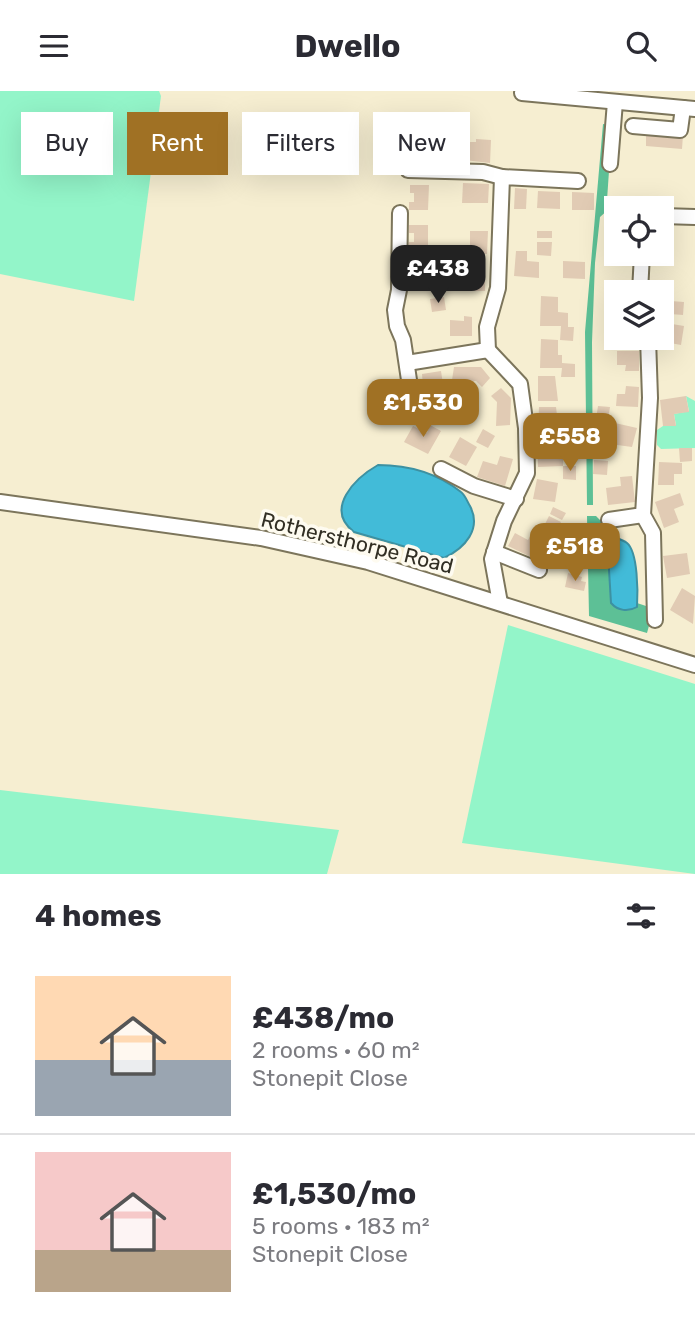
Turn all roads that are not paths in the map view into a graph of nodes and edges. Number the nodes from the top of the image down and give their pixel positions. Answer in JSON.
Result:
{"nodes":[{"id":1,"x":522,"y":93,"type":"dead end"},
{"id":2,"x":552,"y":94,"type":"edge"},
{"id":3,"x":615,"y":102,"type":"junction"},
{"id":4,"x":689,"y":109,"type":"edge"},
{"id":5,"x":633,"y":127,"type":"dead end"},
{"id":6,"x":610,"y":164,"type":"dead end"},
{"id":7,"x":470,"y":172,"type":"edge"},
{"id":8,"x":502,"y":177,"type":"junction"},
{"id":9,"x":578,"y":181,"type":"dead end"},
{"id":10,"x":400,"y":213,"type":"dead end"},
{"id":11,"x":674,"y":216,"type":"edge"},
{"id":12,"x":695,"y":217,"type":"edge"},
{"id":13,"x":488,"y":350,"type":"junction"},
{"id":14,"x":648,"y":350,"type":"edge"},
{"id":15,"x":407,"y":363,"type":"junction"},
{"id":16,"x":409,"y":380,"type":"dead end"},
{"id":17,"x":441,"y":469,"type":"dead end"},
{"id":18,"x":516,"y":499,"type":"junction"},
{"id":19,"x":0,"y":502,"type":"edge"},
{"id":20,"x":643,"y":515,"type":"junction"},
{"id":21,"x":609,"y":520,"type":"dead end"},
{"id":22,"x":494,"y":552,"type":"junction"},
{"id":23,"x":539,"y":570,"type":"dead end"},
{"id":24,"x":500,"y":603,"type":"junction"},
{"id":25,"x":655,"y":620,"type":"dead end"},
{"id":26,"x":695,"y":665,"type":"edge"}],
"edges":[{"from":1,"to":2,"type":"street"},
{"from":2,"to":3,"type":"street"},
{"from":3,"to":4,"type":"street"},
{"from":3,"to":6,"type":"street"},
{"from":4,"to":5,"type":"street"},
{"from":7,"to":8,"type":"street"},
{"from":8,"to":9,"type":"street"},
{"from":8,"to":13,"type":"street"},
{"from":10,"to":15,"type":"street"},
{"from":11,"to":12,"type":"street"},
{"from":13,"to":15,"type":"street"},
{"from":13,"to":18,"type":"street"},
{"from":14,"to":20,"type":"street"},
{"from":15,"to":16,"type":"street"},
{"from":17,"to":18,"type":"street"},
{"from":18,"to":22,"type":"street"},
{"from":19,"to":24,"type":"street","name":"Rothersthorpe Road"},
{"from":20,"to":21,"type":"street"},
{"from":20,"to":25,"type":"street"},
{"from":22,"to":23,"type":"street"},
{"from":22,"to":24,"type":"street"},
{"from":24,"to":26,"type":"street","name":"Rothersthorpe Road"}]}
